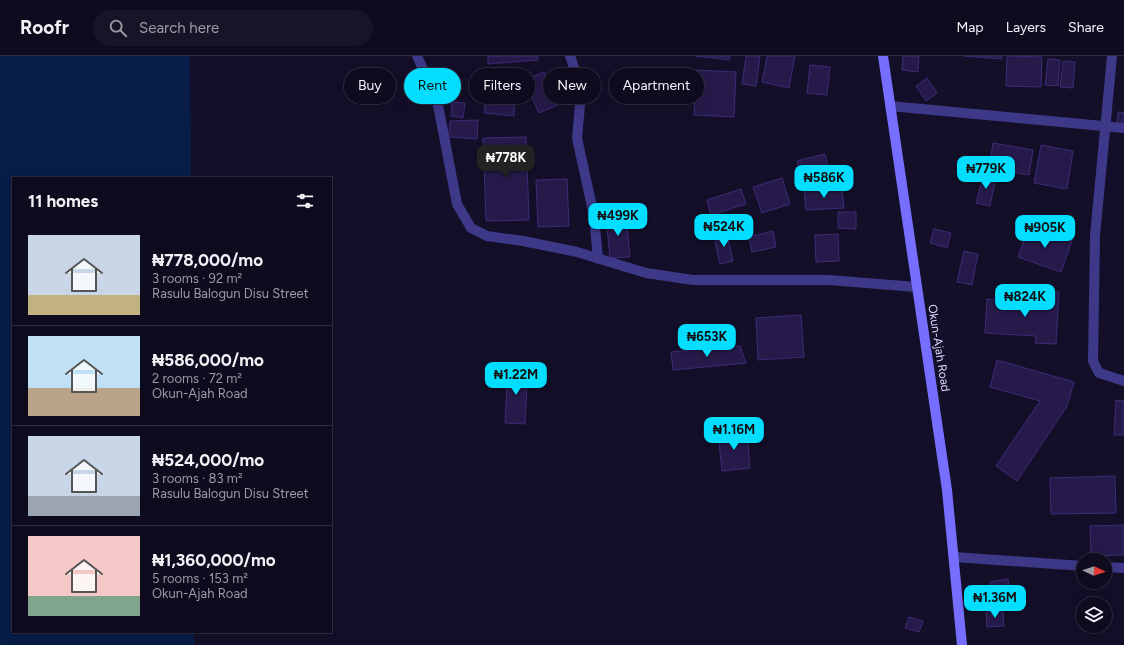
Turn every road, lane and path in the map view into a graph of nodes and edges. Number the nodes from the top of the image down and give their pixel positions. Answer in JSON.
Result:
{"nodes":[{"id":1,"x":417,"y":56,"type":"edge"},
{"id":2,"x":570,"y":56,"type":"edge"},
{"id":3,"x":882,"y":56,"type":"edge"},
{"id":4,"x":1112,"y":56,"type":"edge"},
{"id":5,"x":890,"y":106,"type":"junction"},
{"id":6,"x":1106,"y":126,"type":"junction"},
{"id":7,"x":1124,"y":128,"type":"edge"},
{"id":8,"x":598,"y":258,"type":"junction"},
{"id":9,"x":916,"y":287,"type":"junction"},
{"id":10,"x":1124,"y":381,"type":"edge"},
{"id":11,"x":954,"y":558,"type":"junction"},
{"id":12,"x":1076,"y":566,"type":"edge"},
{"id":13,"x":1112,"y":567,"type":"edge"},
{"id":14,"x":1124,"y":568,"type":"edge"},
{"id":15,"x":962,"y":645,"type":"edge"}],
"edges":[{"from":1,"to":8,"type":"street"},
{"from":2,"to":8,"type":"street"},
{"from":3,"to":5,"type":"street","name":"Okun-Ajah Road"},
{"from":4,"to":6,"type":"street"},
{"from":5,"to":6,"type":"street"},
{"from":5,"to":9,"type":"street","name":"Okun-Ajah Road"},
{"from":6,"to":7,"type":"street"},
{"from":6,"to":10,"type":"street"},
{"from":8,"to":9,"type":"street"},
{"from":9,"to":11,"type":"street","name":"Okun-Ajah Road"},
{"from":11,"to":12,"type":"street"},
{"from":11,"to":15,"type":"street","name":"Okun-Ajah Road"},
{"from":13,"to":14,"type":"street"}]}
